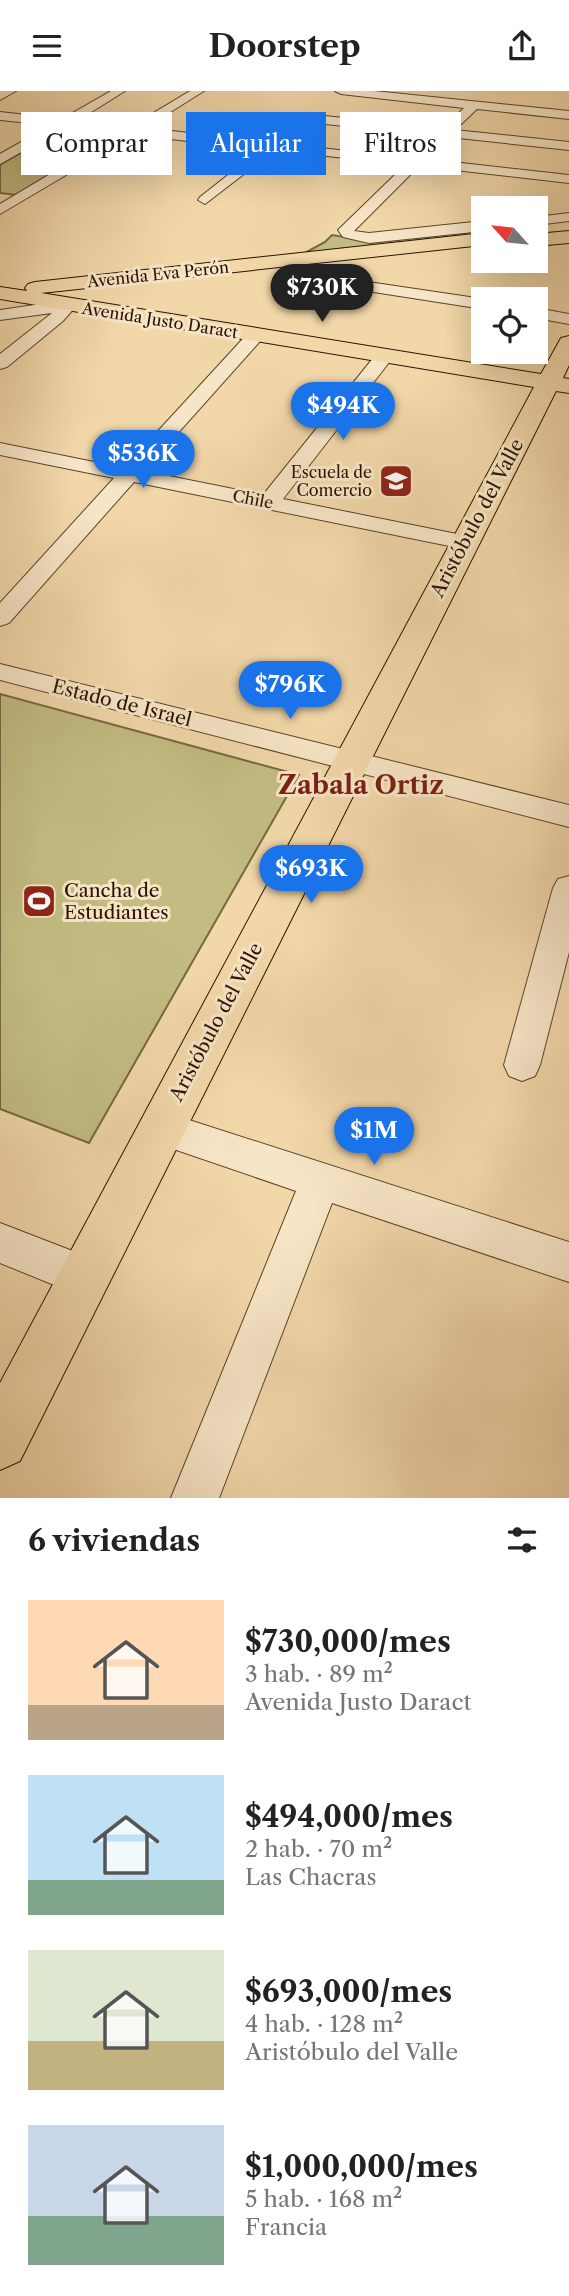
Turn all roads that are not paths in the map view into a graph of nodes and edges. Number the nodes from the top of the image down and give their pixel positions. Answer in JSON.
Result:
{"nodes":[{"id":1,"x":10,"y":91,"type":"edge"},
{"id":2,"x":119,"y":91,"type":"edge"},
{"id":3,"x":198,"y":91,"type":"edge"},
{"id":4,"x":359,"y":92,"type":"edge"},
{"id":5,"x":0,"y":96,"type":"edge"},
{"id":6,"x":334,"y":96,"type":"edge"},
{"id":7,"x":474,"y":105,"type":"junction"},
{"id":8,"x":82,"y":112,"type":"edge"},
{"id":9,"x":163,"y":112,"type":"edge"},
{"id":10,"x":315,"y":112,"type":"edge"},
{"id":11,"x":0,"y":115,"type":"edge"},
{"id":12,"x":569,"y":115,"type":"edge"},
{"id":13,"x":21,"y":118,"type":"edge"},
{"id":14,"x":461,"y":118,"type":"edge"},
{"id":15,"x":0,"y":127,"type":"edge"},
{"id":16,"x":21,"y":130,"type":"edge"},
{"id":17,"x":461,"y":135,"type":"edge"},
{"id":18,"x":569,"y":146,"type":"edge"},
{"id":19,"x":21,"y":148,"type":"edge"},
{"id":20,"x":0,"y":160,"type":"edge"},
{"id":21,"x":461,"y":168,"type":"edge"},
{"id":22,"x":58,"y":175,"type":"edge"},
{"id":23,"x":237,"y":175,"type":"edge"},
{"id":24,"x":404,"y":175,"type":"edge"},
{"id":25,"x":569,"y":179,"type":"edge"},
{"id":26,"x":0,"y":196,"type":"edge"},
{"id":27,"x":18,"y":199,"type":"junction"},
{"id":28,"x":205,"y":200,"type":"dead end"},
{"id":29,"x":0,"y":210,"type":"edge"},
{"id":30,"x":569,"y":217,"type":"edge"},
{"id":31,"x":548,"y":220,"type":"edge"},
{"id":32,"x":471,"y":227,"type":"edge"},
{"id":33,"x":569,"y":230,"type":"edge"},
{"id":34,"x":548,"y":233,"type":"edge"},
{"id":35,"x":569,"y":237,"type":"edge"},
{"id":36,"x":548,"y":239,"type":"edge"},
{"id":37,"x":471,"y":240,"type":"edge"},
{"id":38,"x":471,"y":247,"type":"edge"},
{"id":39,"x":328,"y":281,"type":"dead end"},
{"id":40,"x":7,"y":296,"type":"edge"},
{"id":41,"x":471,"y":302,"type":"edge"},
{"id":42,"x":68,"y":305,"type":"junction"},
{"id":43,"x":0,"y":315,"type":"edge"},
{"id":44,"x":548,"y":315,"type":"edge"},
{"id":45,"x":569,"y":319,"type":"edge"},
{"id":46,"x":256,"y":335,"type":"junction"},
{"id":47,"x":569,"y":343,"type":"edge"},
{"id":48,"x":385,"y":356,"type":"junction"},
{"id":49,"x":0,"y":363,"type":"edge"},
{"id":50,"x":559,"y":384,"type":"edge"},
{"id":51,"x":0,"y":449,"type":"edge"},
{"id":52,"x":129,"y":474,"type":"junction"},
{"id":53,"x":269,"y":502,"type":"junction"},
{"id":54,"x":464,"y":542,"type":"junction"},
{"id":55,"x":0,"y":618,"type":"edge"},
{"id":56,"x":0,"y":672,"type":"edge"},
{"id":57,"x":352,"y":762,"type":"junction"},
{"id":58,"x":569,"y":816,"type":"edge"},
{"id":59,"x":569,"y":887,"type":"edge"},
{"id":60,"x":522,"y":1065,"type":"dead end"},
{"id":61,"x":161,"y":1128,"type":"junction"},
{"id":62,"x":320,"y":1181,"type":"junction"},
{"id":63,"x":0,"y":1243,"type":"edge"},
{"id":64,"x":569,"y":1262,"type":"edge"},
{"id":65,"x":86,"y":1277,"type":"junction"},
{"id":66,"x":0,"y":1441,"type":"edge"},
{"id":67,"x":195,"y":1498,"type":"edge"}],
"edges":[{"from":1,"to":5,"type":"street"},
{"from":2,"to":8,"type":"street"},
{"from":3,"to":9,"type":"street"},
{"from":4,"to":6,"type":"street"},
{"from":4,"to":7,"type":"street"},
{"from":6,"to":10,"type":"street"},
{"from":7,"to":12,"type":"street"},
{"from":7,"to":14,"type":"street"},
{"from":11,"to":13,"type":"street"},
{"from":15,"to":16,"type":"street"},
{"from":17,"to":18,"type":"street"},
{"from":19,"to":20,"type":"street"},
{"from":21,"to":25,"type":"street"},
{"from":22,"to":27,"type":"street"},
{"from":23,"to":28,"type":"street"},
{"from":24,"to":32,"type":"street"},
{"from":26,"to":27,"type":"street"},
{"from":27,"to":29,"type":"street"},
{"from":30,"to":31,"type":"street"},
{"from":33,"to":34,"type":"main road"},
{"from":35,"to":36,"type":"main road"},
{"from":37,"to":40,"type":"main road","name":"Avenida Eva Perón"},
{"from":38,"to":40,"type":"main road","name":"Avenida Eva Perón"},
{"from":39,"to":41,"type":"street"},
{"from":40,"to":42,"type":"main road","name":"Avenida Justo Daract"},
{"from":42,"to":43,"type":"street","name":"Avenida Eva Perón"},
{"from":42,"to":46,"type":"main road","name":"Avenida Justo Daract"},
{"from":42,"to":49,"type":"street"},
{"from":44,"to":45,"type":"street"},
{"from":46,"to":48,"type":"main road","name":"Avenida Justo Daract"},
{"from":46,"to":52,"type":"street"},
{"from":47,"to":50,"type":"main road","name":"Aristóbulo del Valle"},
{"from":48,"to":50,"type":"main road","name":"Avenida Justo Daract"},
{"from":48,"to":53,"type":"street"},
{"from":50,"to":54,"type":"main road","name":"Aristóbulo del Valle"},
{"from":51,"to":52,"type":"street","name":"Chile"},
{"from":52,"to":53,"type":"street","name":"Chile"},
{"from":52,"to":55,"type":"street"},
{"from":53,"to":54,"type":"street","name":"Chile"},
{"from":54,"to":57,"type":"main road","name":"Aristóbulo del Valle"},
{"from":56,"to":57,"type":"street","name":"Estado de Israel"},
{"from":57,"to":58,"type":"street","name":"Estado de Israel"},
{"from":57,"to":61,"type":"main road","name":"Aristóbulo del Valle"},
{"from":59,"to":60,"type":"street"},
{"from":61,"to":62,"type":"street"},
{"from":61,"to":65,"type":"main road","name":"Aristóbulo del Valle"},
{"from":62,"to":64,"type":"street"},
{"from":62,"to":67,"type":"street"},
{"from":63,"to":65,"type":"street"},
{"from":65,"to":66,"type":"main road","name":"Aristóbulo del Valle"}]}
